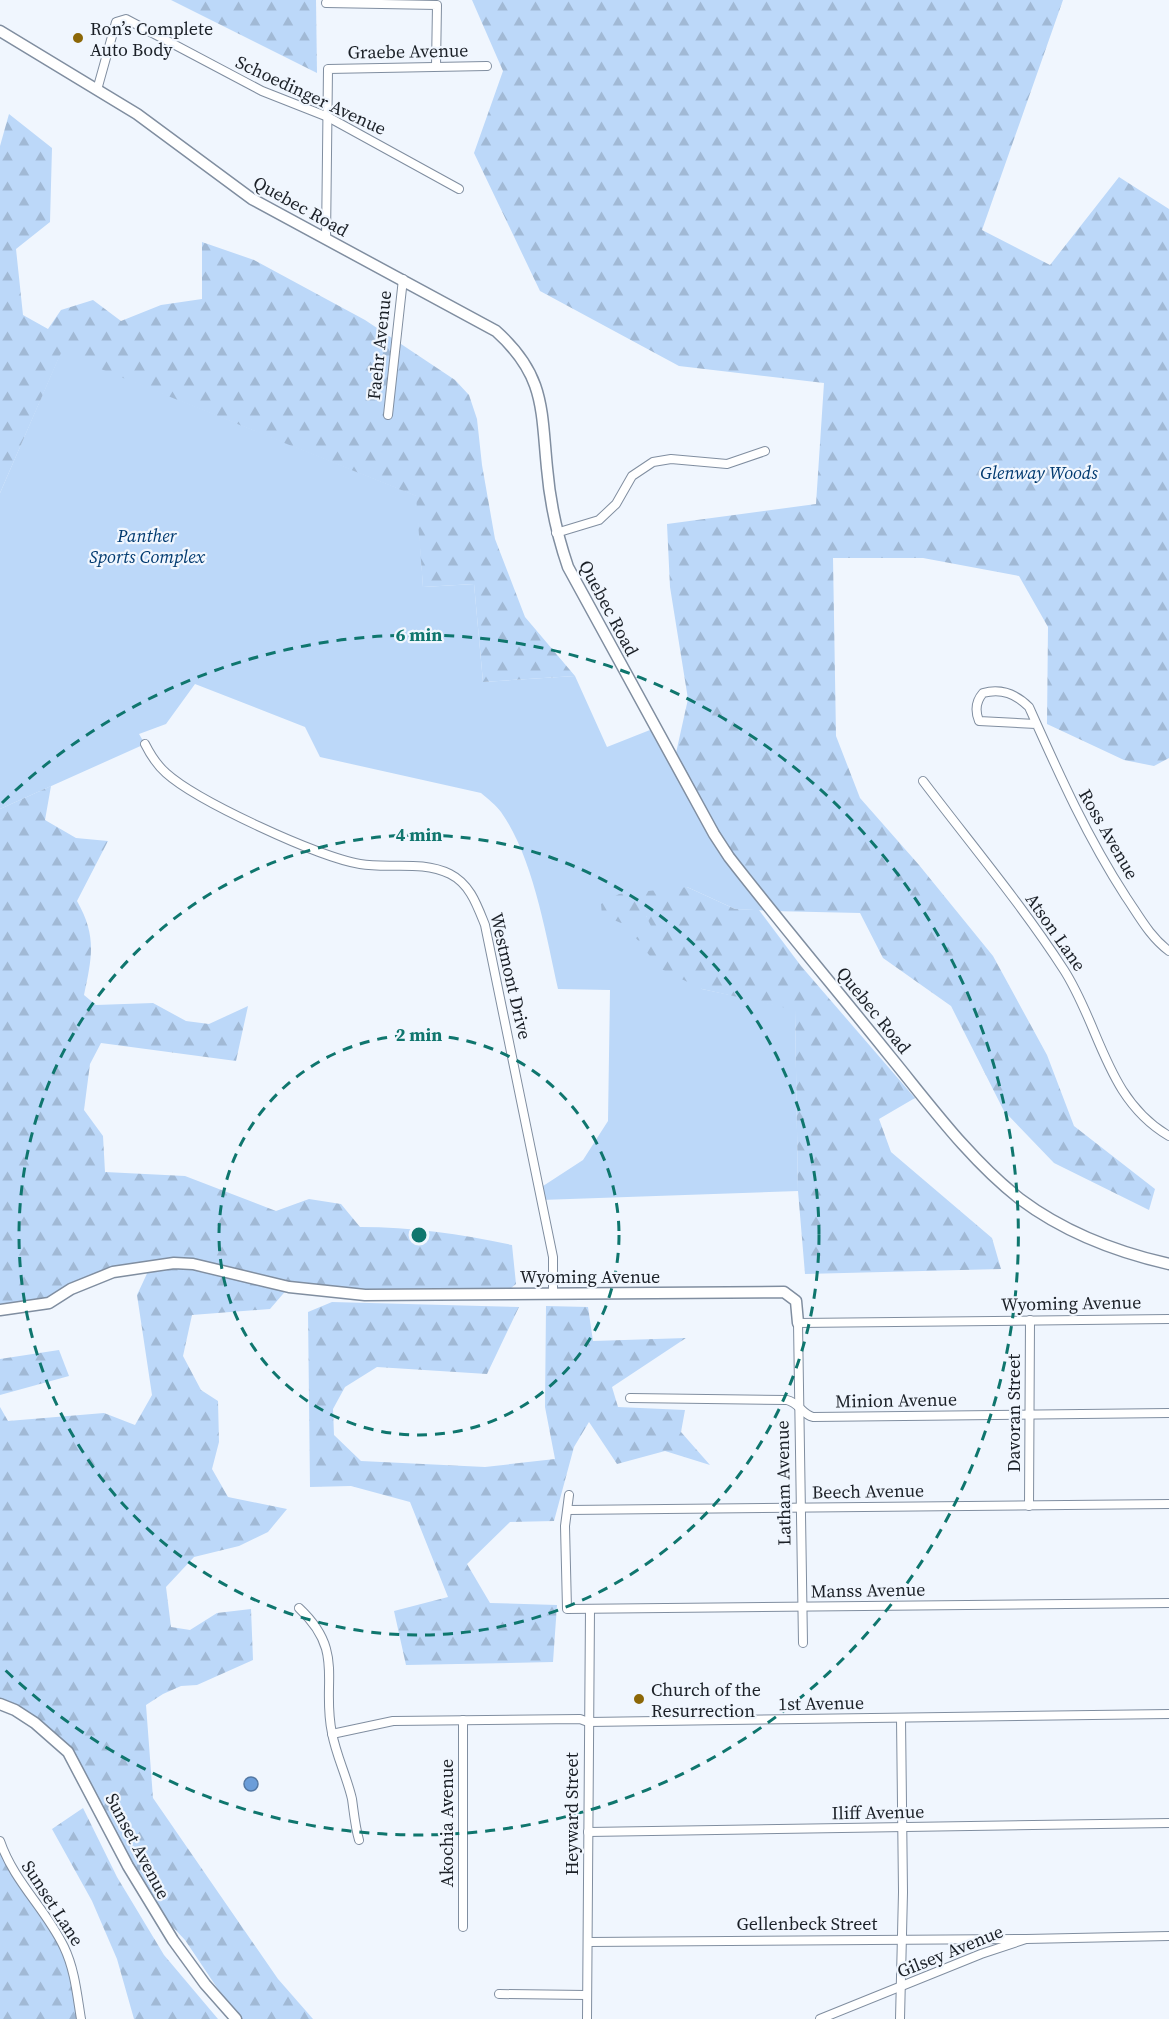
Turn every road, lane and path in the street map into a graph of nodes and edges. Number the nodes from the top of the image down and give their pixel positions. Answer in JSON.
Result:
{"nodes":[{"id":1,"x":326,"y":3,"type":"dead end"},
{"id":2,"x":0,"y":31,"type":"edge"},
{"id":3,"x":436,"y":66,"type":"junction"},
{"id":4,"x":488,"y":66,"type":"dead end"},
{"id":5,"x":97,"y":90,"type":"junction"},
{"id":6,"x":328,"y":117,"type":"junction"},
{"id":7,"x":459,"y":189,"type":"dead end"},
{"id":8,"x":326,"y":239,"type":"junction"},
{"id":9,"x":403,"y":279,"type":"junction"},
{"id":10,"x":388,"y":415,"type":"dead end"},
{"id":11,"x":765,"y":451,"type":"dead end"},
{"id":12,"x":556,"y":533,"type":"junction"},
{"id":13,"x":1036,"y":724,"type":"junction"},
{"id":14,"x":144,"y":744,"type":"dead end"},
{"id":15,"x":923,"y":781,"type":"dead end"},
{"id":16,"x":1169,"y":951,"type":"edge"},
{"id":17,"x":1169,"y":1136,"type":"edge"},
{"id":18,"x":1169,"y":1264,"type":"edge"},
{"id":19,"x":553,"y":1293,"type":"junction"},
{"id":20,"x":0,"y":1310,"type":"edge"},
{"id":21,"x":1169,"y":1319,"type":"edge"},
{"id":22,"x":1030,"y":1320,"type":"junction"},
{"id":23,"x":798,"y":1323,"type":"junction"},
{"id":24,"x":630,"y":1398,"type":"dead end"},
{"id":25,"x":798,"y":1406,"type":"junction"},
{"id":26,"x":1169,"y":1413,"type":"edge"},
{"id":27,"x":1029,"y":1415,"type":"junction"},
{"id":28,"x":569,"y":1494,"type":"dead end"},
{"id":29,"x":1169,"y":1504,"type":"edge"},
{"id":30,"x":1029,"y":1506,"type":"junction"},
{"id":31,"x":799,"y":1508,"type":"junction"},
{"id":32,"x":568,"y":1510,"type":"junction"},
{"id":33,"x":1169,"y":1603,"type":"edge"},
{"id":34,"x":299,"y":1608,"type":"dead end"},
{"id":35,"x":801,"y":1608,"type":"junction"},
{"id":36,"x":590,"y":1609,"type":"junction"},
{"id":37,"x":803,"y":1643,"type":"dead end"},
{"id":38,"x":0,"y":1704,"type":"edge"},
{"id":39,"x":1169,"y":1714,"type":"edge"},
{"id":40,"x":900,"y":1718,"type":"junction"},
{"id":41,"x":463,"y":1720,"type":"junction"},
{"id":42,"x":588,"y":1722,"type":"junction"},
{"id":43,"x":332,"y":1734,"type":"junction"},
{"id":44,"x":1169,"y":1823,"type":"edge"},
{"id":45,"x":903,"y":1828,"type":"junction"},
{"id":46,"x":588,"y":1832,"type":"junction"},
{"id":47,"x":359,"y":1840,"type":"dead end"},
{"id":48,"x":0,"y":1841,"type":"edge"},
{"id":49,"x":462,"y":1927,"type":"dead end"},
{"id":50,"x":1169,"y":1936,"type":"edge"},
{"id":51,"x":900,"y":1939,"type":"junction"},
{"id":52,"x":1026,"y":1939,"type":"junction"},
{"id":53,"x":588,"y":1942,"type":"junction"},
{"id":54,"x":900,"y":1989,"type":"junction"},
{"id":55,"x":499,"y":1994,"type":"dead end"},
{"id":56,"x":586,"y":1995,"type":"junction"},
{"id":57,"x":81,"y":2019,"type":"edge"},
{"id":58,"x":236,"y":2019,"type":"edge"},
{"id":59,"x":587,"y":2019,"type":"edge"},
{"id":60,"x":820,"y":2019,"type":"edge"},
{"id":61,"x":900,"y":2019,"type":"edge"}],
"edges":[{"from":1,"to":3,"type":"street"},
{"from":2,"to":5,"type":"street","name":"Quebec Road"},
{"from":3,"to":4,"type":"street","name":"Graebe Avenue"},
{"from":3,"to":6,"type":"street","name":"Graebe Avenue"},
{"from":5,"to":6,"type":"street","name":"Schoedinger Avenue"},
{"from":5,"to":8,"type":"street","name":"Quebec Road"},
{"from":6,"to":7,"type":"street","name":"Schoedinger Avenue"},
{"from":6,"to":8,"type":"street"},
{"from":8,"to":9,"type":"street","name":"Quebec Road"},
{"from":9,"to":10,"type":"street","name":"Faehr Avenue"},
{"from":9,"to":12,"type":"street","name":"Quebec Road"},
{"from":11,"to":12,"type":"street"},
{"from":12,"to":18,"type":"street","name":"Quebec Road"},
{"from":13,"to":13,"type":"street","name":"Ross Avenue"},
{"from":13,"to":16,"type":"street","name":"Ross Avenue"},
{"from":14,"to":19,"type":"street","name":"Westmont Drive"},
{"from":15,"to":17,"type":"street","name":"Atson Lane"},
{"from":19,"to":20,"type":"street","name":"Wyoming Avenue"},
{"from":19,"to":23,"type":"street","name":"Wyoming Avenue"},
{"from":21,"to":22,"type":"street","name":"Wyoming Avenue"},
{"from":22,"to":23,"type":"street","name":"Wyoming Avenue"},
{"from":22,"to":27,"type":"street","name":"Davoran Street"},
{"from":23,"to":25,"type":"street","name":"Latham Avenue"},
{"from":24,"to":25,"type":"street","name":"Minion Avenue"},
{"from":25,"to":27,"type":"street","name":"Minion Avenue"},
{"from":25,"to":31,"type":"street","name":"Latham Avenue"},
{"from":26,"to":27,"type":"street","name":"Minion Avenue"},
{"from":27,"to":30,"type":"street","name":"Davoran Street"},
{"from":28,"to":32,"type":"street"},
{"from":29,"to":30,"type":"street","name":"Beech Avenue"},
{"from":30,"to":31,"type":"street","name":"Beech Avenue"},
{"from":31,"to":32,"type":"street","name":"Beech Avenue"},
{"from":31,"to":35,"type":"street","name":"Latham Avenue"},
{"from":32,"to":36,"type":"street","name":"Manss Avenue"},
{"from":33,"to":35,"type":"street","name":"Manss Avenue"},
{"from":34,"to":43,"type":"street"},
{"from":35,"to":36,"type":"street","name":"Manss Avenue"},
{"from":35,"to":37,"type":"street","name":"Latham Avenue"},
{"from":36,"to":42,"type":"street","name":"Heyward Street"},
{"from":38,"to":58,"type":"street","name":"Sunset Avenue"},
{"from":39,"to":40,"type":"street","name":"1st Avenue"},
{"from":40,"to":42,"type":"street","name":"1st Avenue"},
{"from":40,"to":45,"type":"street"},
{"from":41,"to":42,"type":"street","name":"1st Avenue"},
{"from":41,"to":43,"type":"street","name":"1st Avenue"},
{"from":41,"to":49,"type":"street","name":"Akochia Avenue"},
{"from":42,"to":46,"type":"street","name":"Heyward Street"},
{"from":43,"to":47,"type":"street"},
{"from":44,"to":45,"type":"street","name":"Iliff Avenue"},
{"from":45,"to":46,"type":"street","name":"Iliff Avenue"},
{"from":45,"to":51,"type":"street"},
{"from":46,"to":53,"type":"street","name":"Heyward Street"},
{"from":48,"to":57,"type":"street","name":"Sunset Lane"},
{"from":50,"to":52,"type":"street","name":"Gilsey Avenue"},
{"from":51,"to":52,"type":"street","name":"Gellenbeck Street"},
{"from":51,"to":53,"type":"street","name":"Gellenbeck Street"},
{"from":51,"to":54,"type":"street"},
{"from":52,"to":54,"type":"street","name":"Gilsey Avenue"},
{"from":53,"to":56,"type":"street","name":"Heyward Street"},
{"from":54,"to":60,"type":"street","name":"Gilsey Avenue"},
{"from":54,"to":61,"type":"street"},
{"from":55,"to":56,"type":"street"},
{"from":56,"to":59,"type":"street","name":"Heyward Street"}]}
